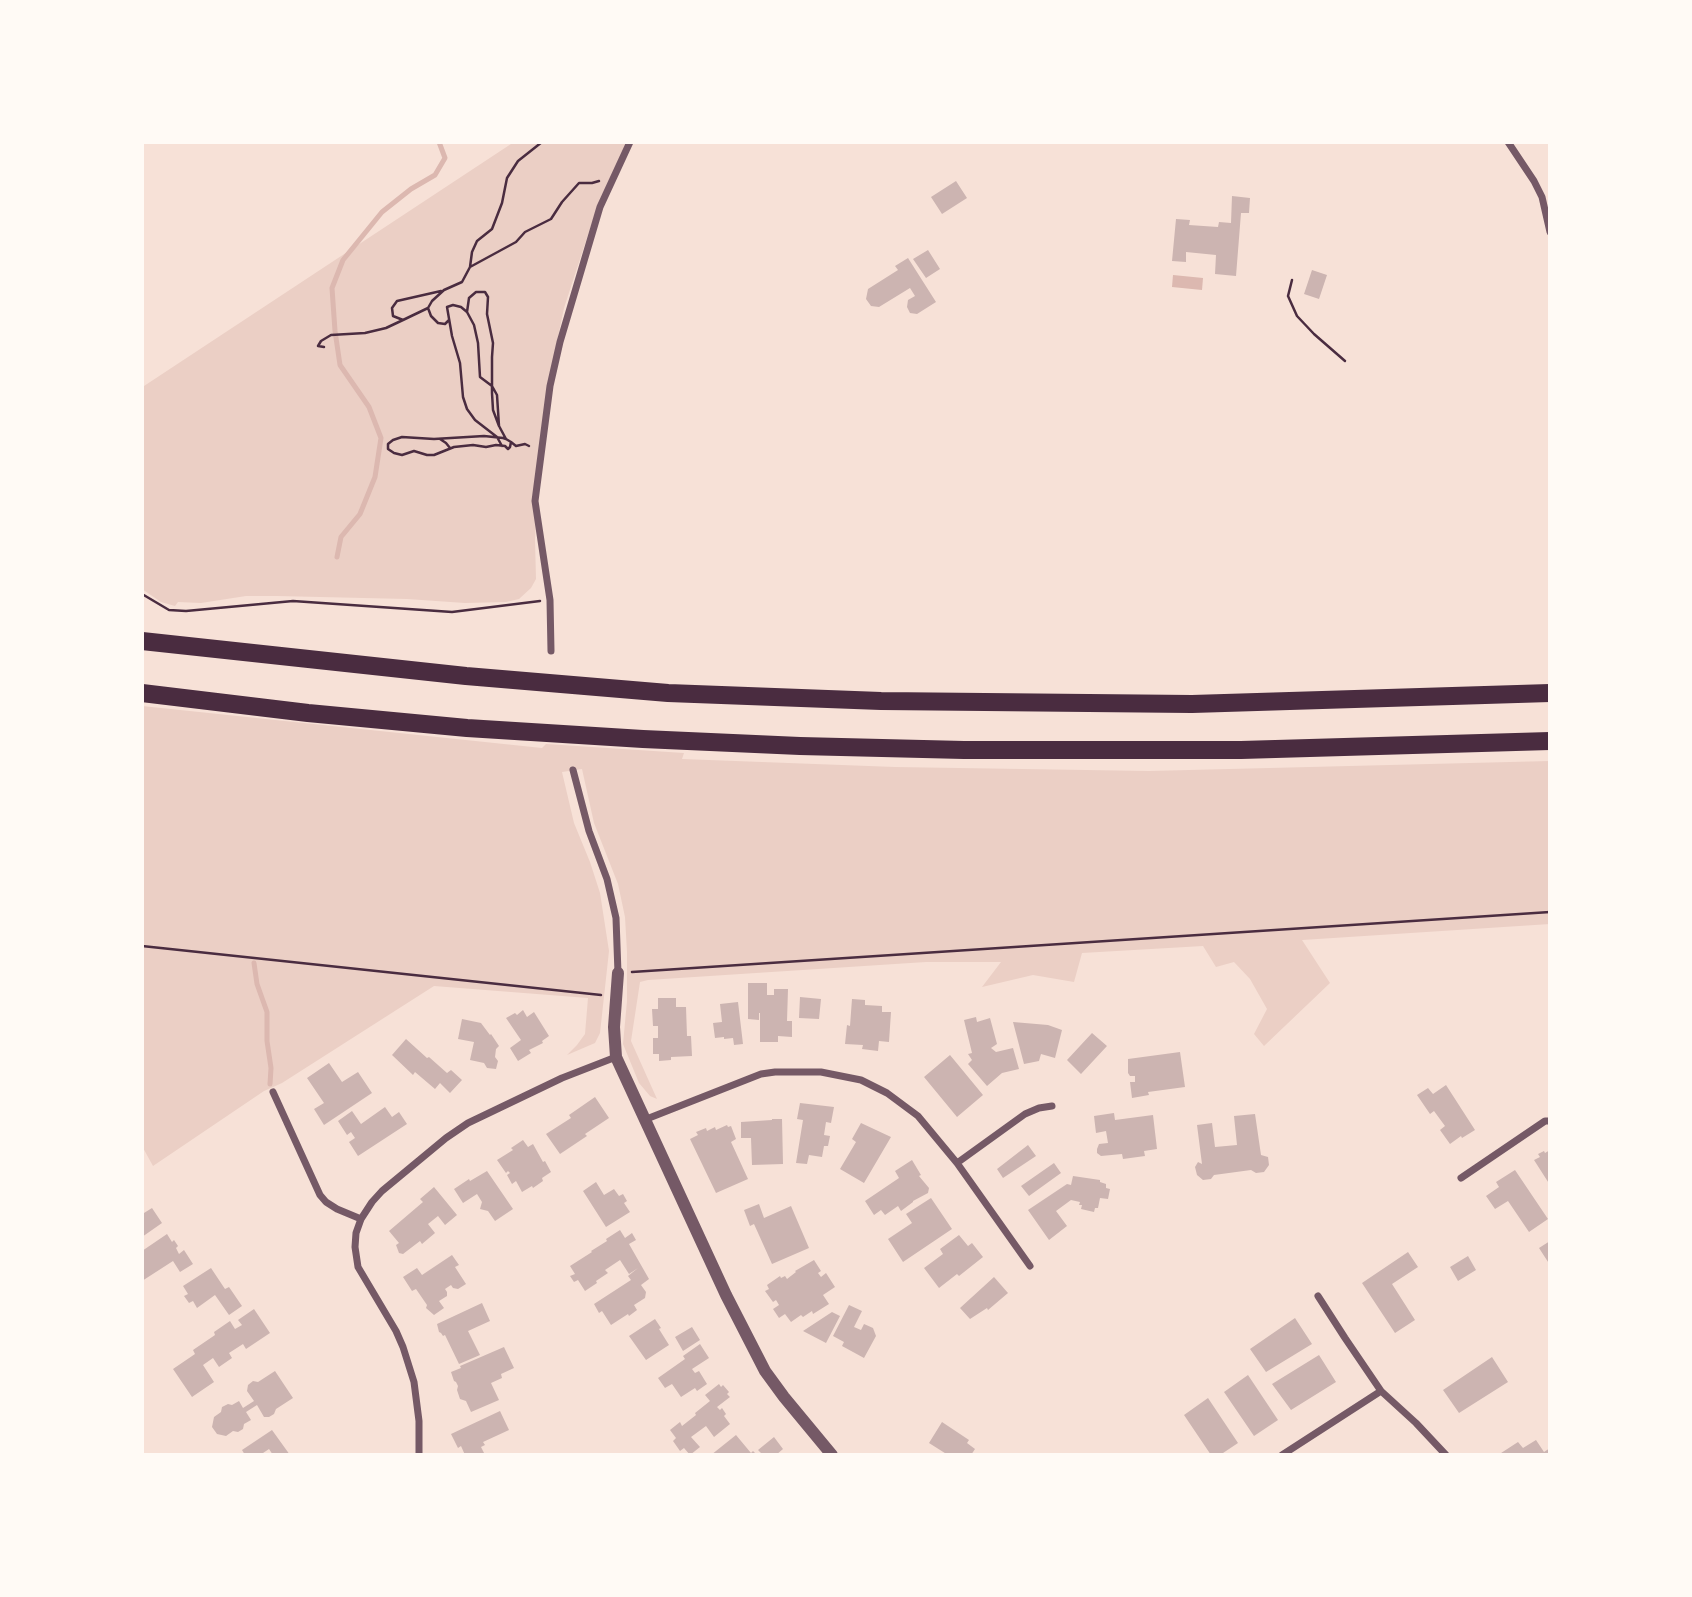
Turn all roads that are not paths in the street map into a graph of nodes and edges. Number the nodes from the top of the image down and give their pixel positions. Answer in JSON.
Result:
{"nodes":[{"id":1,"x":630,"y":142,"type":"edge"},
{"id":2,"x":1508,"y":142,"type":"edge"},
{"id":3,"x":1550,"y":232,"type":"edge"},
{"id":4,"x":142,"y":641,"type":"edge"},
{"id":5,"x":551,"y":651,"type":"dead end"},
{"id":6,"x":142,"y":693,"type":"edge"},
{"id":7,"x":1550,"y":693,"type":"edge"},
{"id":8,"x":1550,"y":741,"type":"edge"},
{"id":9,"x":573,"y":770,"type":"dead end"},
{"id":10,"x":618,"y":973,"type":"joint"},
{"id":11,"x":616,"y":1057,"type":"junction"},
{"id":12,"x":273,"y":1093,"type":"dead end"},
{"id":13,"x":1052,"y":1106,"type":"dead end"},
{"id":14,"x":644,"y":1119,"type":"junction"},
{"id":15,"x":1550,"y":1121,"type":"edge"},
{"id":16,"x":957,"y":1163,"type":"junction"},
{"id":17,"x":1461,"y":1178,"type":"dead end"},
{"id":18,"x":361,"y":1219,"type":"junction"},
{"id":19,"x":1030,"y":1266,"type":"dead end"},
{"id":20,"x":1318,"y":1296,"type":"dead end"},
{"id":21,"x":1381,"y":1391,"type":"junction"},
{"id":22,"x":418,"y":1455,"type":"edge"},
{"id":23,"x":832,"y":1455,"type":"edge"},
{"id":24,"x":1282,"y":1455,"type":"edge"},
{"id":25,"x":1446,"y":1455,"type":"edge"}],
"edges":[{"from":1,"to":5,"type":"street"},
{"from":2,"to":3,"type":"street"},
{"from":4,"to":7,"type":"highway"},
{"from":6,"to":8,"type":"highway"},
{"from":9,"to":10,"type":"street"},
{"from":10,"to":11,"type":"street"},
{"from":11,"to":14,"type":"street"},
{"from":11,"to":18,"type":"street"},
{"from":12,"to":18,"type":"street"},
{"from":13,"to":16,"type":"street"},
{"from":14,"to":16,"type":"street"},
{"from":14,"to":23,"type":"street"},
{"from":15,"to":17,"type":"street"},
{"from":16,"to":19,"type":"street"},
{"from":18,"to":22,"type":"street"},
{"from":20,"to":21,"type":"street"},
{"from":21,"to":24,"type":"street"},
{"from":21,"to":25,"type":"street"}]}
